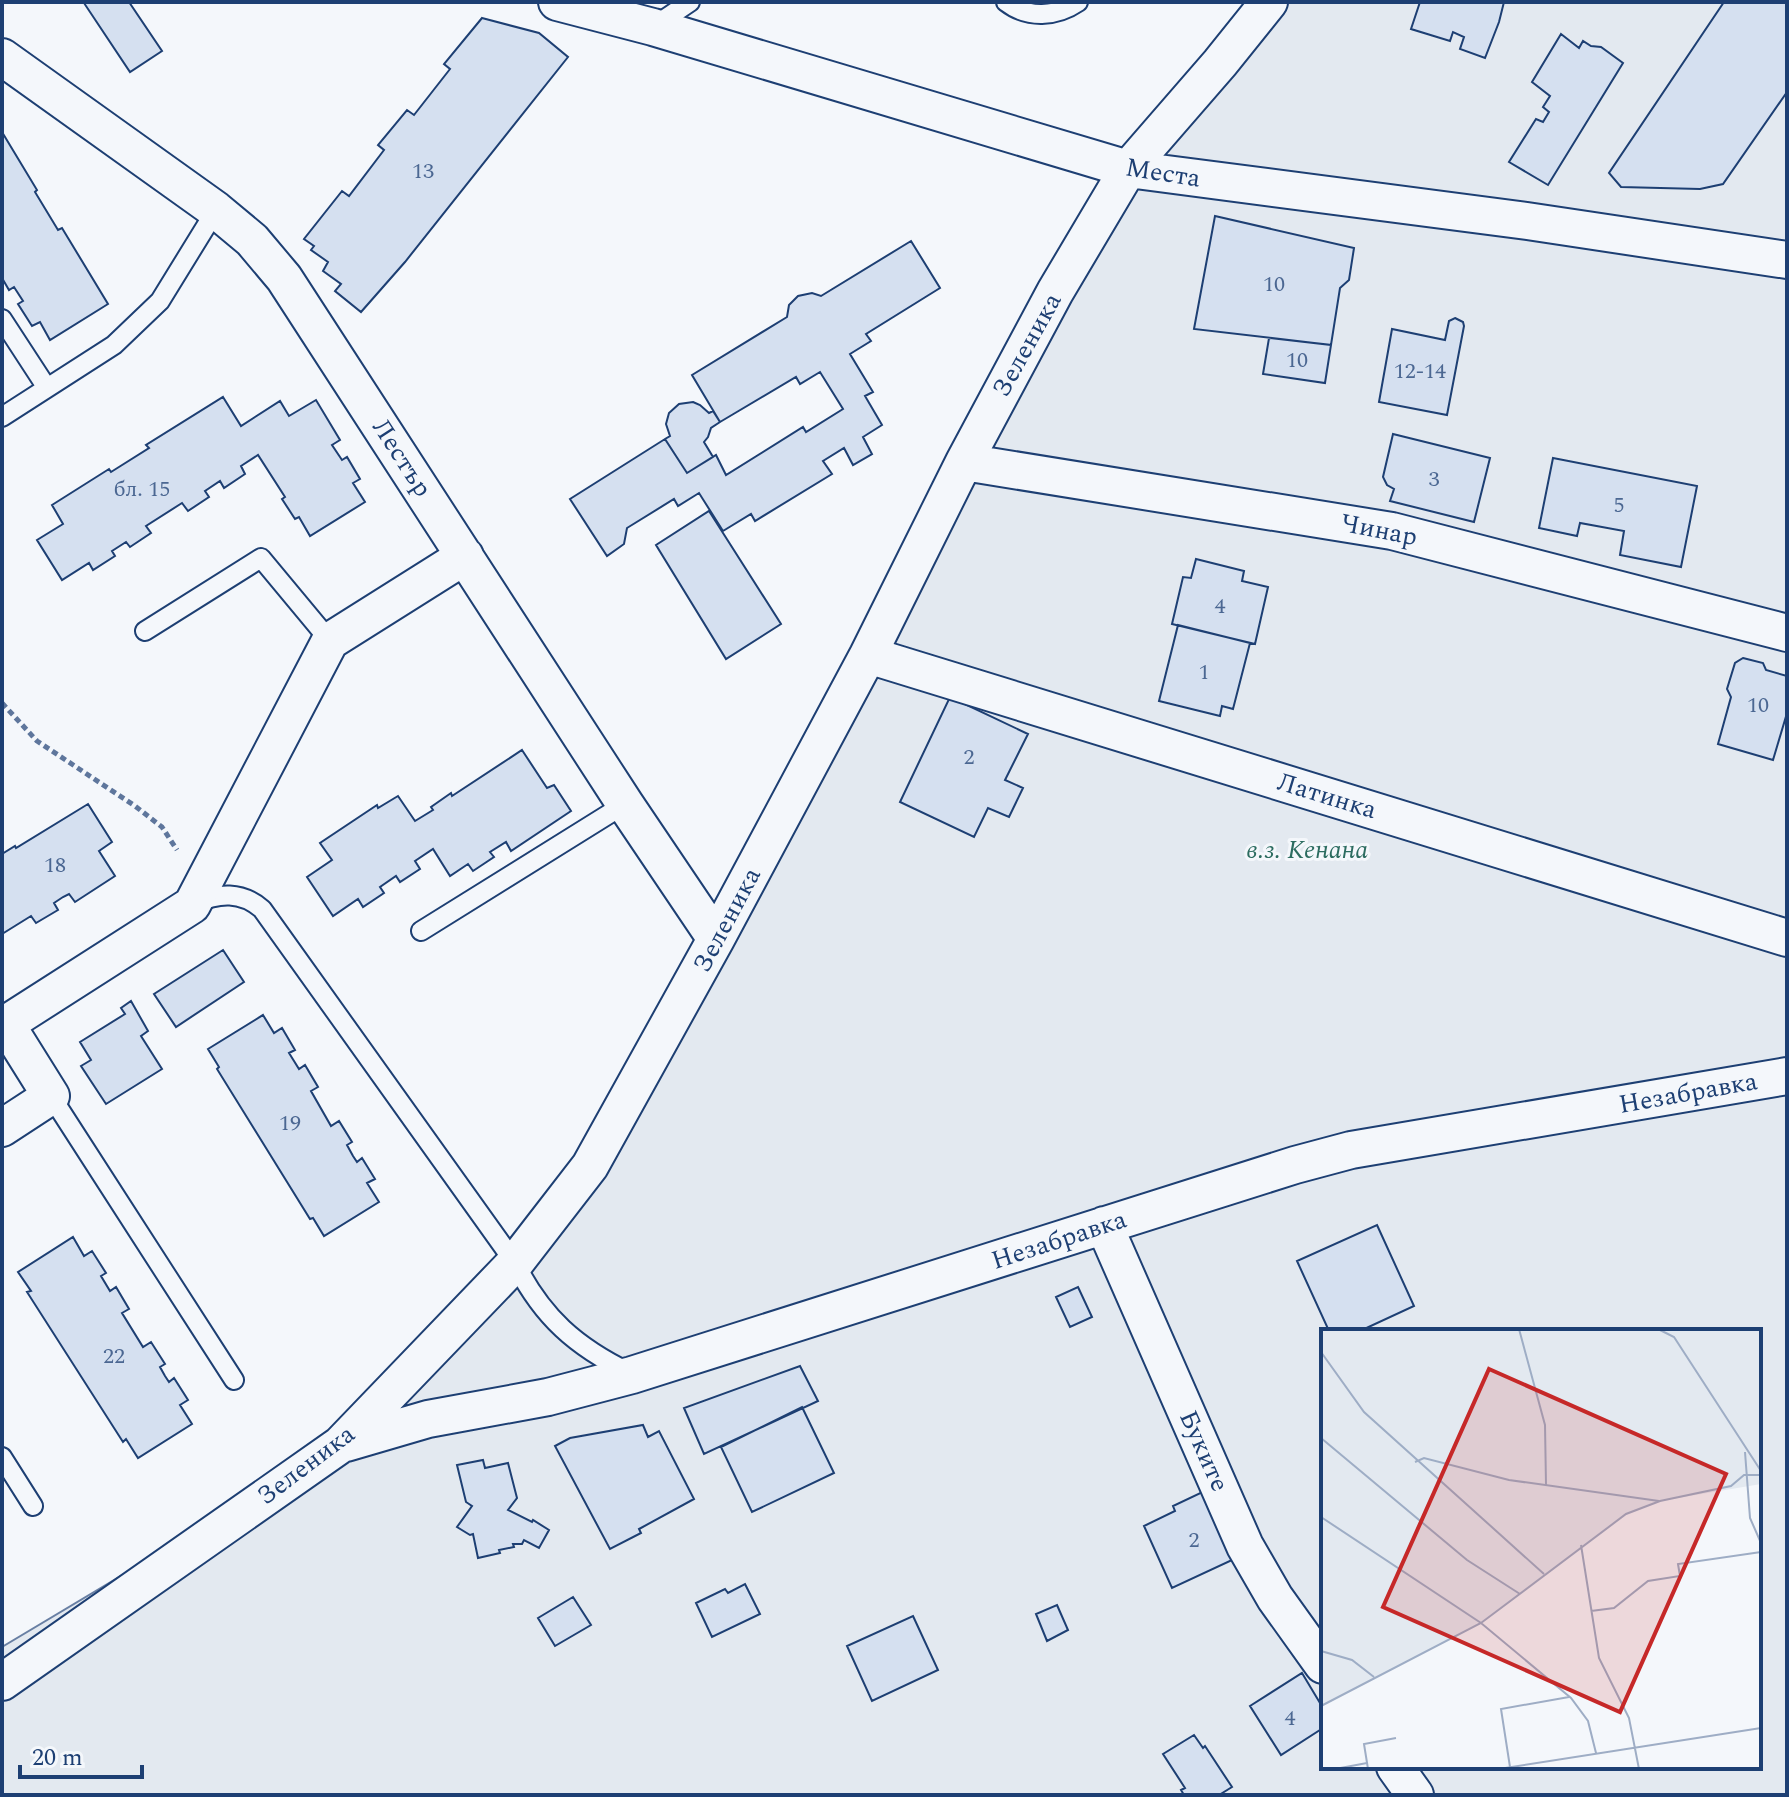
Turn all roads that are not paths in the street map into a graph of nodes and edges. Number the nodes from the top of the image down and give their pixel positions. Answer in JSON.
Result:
{"nodes":[{"id":1,"x":557,"y":2,"type":"edge"},
{"id":2,"x":690,"y":2,"type":"edge"},
{"id":3,"x":1006,"y":2,"type":"edge"},
{"id":4,"x":1078,"y":2,"type":"edge"},
{"id":5,"x":1269,"y":2,"type":"edge"},
{"id":6,"x":653,"y":27,"type":"junction"},
{"id":7,"x":2,"y":57,"type":"edge"},
{"id":8,"x":1128,"y":169,"type":"junction"},
{"id":9,"x":216,"y":210,"type":"junction"},
{"id":10,"x":1787,"y":260,"type":"edge"},
{"id":11,"x":2,"y":319,"type":"edge"},
{"id":12,"x":47,"y":388,"type":"junction"},
{"id":13,"x":2,"y":417,"type":"edge"},
{"id":14,"x":964,"y":462,"type":"junction"},
{"id":15,"x":465,"y":556,"type":"junction"},
{"id":16,"x":145,"y":631,"type":"dead end"},
{"id":17,"x":1787,"y":633,"type":"edge"},
{"id":18,"x":330,"y":641,"type":"junction"},
{"id":19,"x":868,"y":655,"type":"junction"},
{"id":20,"x":625,"y":804,"type":"junction"},
{"id":21,"x":192,"y":905,"type":"junction"},
{"id":22,"x":421,"y":931,"type":"dead end"},
{"id":23,"x":1787,"y":938,"type":"edge"},
{"id":24,"x":716,"y":939,"type":"junction"},
{"id":25,"x":1787,"y":1076,"type":"edge"},
{"id":26,"x":51,"y":1096,"type":"junction"},
{"id":27,"x":2,"y":1128,"type":"edge"},
{"id":28,"x":1104,"y":1225,"type":"junction"},
{"id":29,"x":515,"y":1263,"type":"junction"},
{"id":30,"x":632,"y":1375,"type":"junction"},
{"id":31,"x":234,"y":1380,"type":"dead end"},
{"id":32,"x":340,"y":1445,"type":"junction"},
{"id":33,"x":2,"y":1457,"type":"edge"},
{"id":34,"x":33,"y":1506,"type":"dead end"},
{"id":35,"x":1321,"y":1662,"type":"edge"},
{"id":36,"x":2,"y":1682,"type":"edge"},
{"id":37,"x":1396,"y":1769,"type":"edge"},
{"id":38,"x":1415,"y":1795,"type":"edge"}],
"edges":[{"from":1,"to":6,"type":"street","name":"Места"},
{"from":2,"to":6,"type":"lane"},
{"from":3,"to":4,"type":"lane"},
{"from":5,"to":8,"type":"street","name":"Зеленика"},
{"from":6,"to":8,"type":"street","name":"Места"},
{"from":7,"to":9,"type":"street","name":"Лестър"},
{"from":8,"to":10,"type":"street","name":"Места"},
{"from":8,"to":14,"type":"street","name":"Зеленика"},
{"from":9,"to":12,"type":"lane"},
{"from":9,"to":15,"type":"street","name":"Лестър"},
{"from":11,"to":12,"type":"lane"},
{"from":12,"to":13,"type":"lane"},
{"from":14,"to":17,"type":"street","name":"Чинар"},
{"from":14,"to":19,"type":"street","name":"Зеленика"},
{"from":15,"to":18,"type":"street"},
{"from":15,"to":20,"type":"street","name":"Лестър"},
{"from":16,"to":18,"type":"lane"},
{"from":18,"to":21,"type":"street"},
{"from":19,"to":23,"type":"street","name":"Латинка"},
{"from":19,"to":24,"type":"street","name":"Зеленика"},
{"from":20,"to":22,"type":"lane"},
{"from":20,"to":24,"type":"street","name":"Лестър"},
{"from":21,"to":26,"type":"street"},
{"from":21,"to":29,"type":"lane"},
{"from":24,"to":29,"type":"street","name":"Зеленика"},
{"from":25,"to":28,"type":"street","name":"Незабравка"},
{"from":26,"to":27,"type":"street"},
{"from":26,"to":31,"type":"lane"},
{"from":28,"to":30,"type":"street","name":"Незабравка"},
{"from":28,"to":35,"type":"street","name":"Буките"},
{"from":29,"to":30,"type":"lane"},
{"from":29,"to":32,"type":"street","name":"Зеленика"},
{"from":30,"to":32,"type":"street","name":"Незабравка"},
{"from":32,"to":36,"type":"street","name":"Зеленика"},
{"from":33,"to":34,"type":"lane"},
{"from":37,"to":38,"type":"street"}]}
